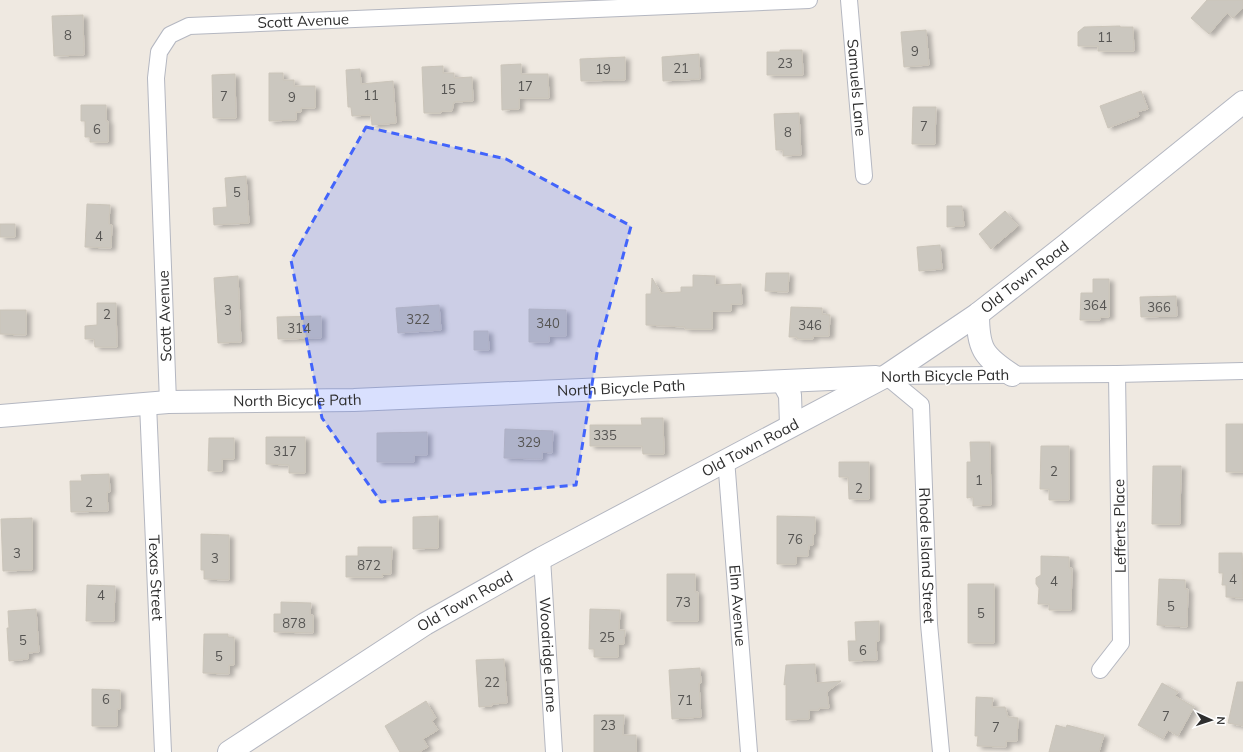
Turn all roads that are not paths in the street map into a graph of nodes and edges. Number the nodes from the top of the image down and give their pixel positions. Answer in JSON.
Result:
{"nodes":[{"id":1,"x":809,"y":0,"type":"edge"},
{"id":2,"x":849,"y":0,"type":"edge"},
{"id":3,"x":1243,"y":102,"type":"edge"},
{"id":4,"x":864,"y":176,"type":"dead end"},
{"id":5,"x":978,"y":314,"type":"junction"},
{"id":6,"x":1243,"y":371,"type":"edge"},
{"id":7,"x":1117,"y":374,"type":"junction"},
{"id":8,"x":1012,"y":375,"type":"junction"},
{"id":9,"x":886,"y":376,"type":"junction"},
{"id":10,"x":782,"y":382,"type":"junction"},
{"id":11,"x":158,"y":403,"type":"junction"},
{"id":12,"x":0,"y":416,"type":"edge"},
{"id":13,"x":791,"y":425,"type":"junction"},
{"id":14,"x":726,"y":459,"type":"junction"},
{"id":15,"x":542,"y":558,"type":"junction"},
{"id":16,"x":1100,"y":670,"type":"dead end"},
{"id":17,"x":162,"y":752,"type":"edge"},
{"id":18,"x":229,"y":752,"type":"edge"},
{"id":19,"x":554,"y":752,"type":"edge"},
{"id":20,"x":749,"y":752,"type":"edge"},
{"id":21,"x":941,"y":752,"type":"edge"}],
"edges":[{"from":1,"to":11,"type":"street","name":"Scott Avenue"},
{"from":2,"to":4,"type":"street","name":"Samuels Lane"},
{"from":3,"to":5,"type":"main road","name":"Old Town Road"},
{"from":5,"to":8,"type":"main road"},
{"from":5,"to":9,"type":"main road","name":"Old Town Road"},
{"from":6,"to":7,"type":"street","name":"North Bicycle Path"},
{"from":7,"to":8,"type":"street","name":"North Bicycle Path"},
{"from":7,"to":16,"type":"street","name":"Lefferts Place"},
{"from":8,"to":9,"type":"street","name":"North Bicycle Path"},
{"from":9,"to":10,"type":"main road","name":"North Bicycle Path"},
{"from":9,"to":13,"type":"main road","name":"Old Town Road"},
{"from":9,"to":21,"type":"street","name":"Rhode Island Street"},
{"from":10,"to":11,"type":"main road","name":"North Bicycle Path"},
{"from":10,"to":13,"type":"main road"},
{"from":11,"to":12,"type":"main road","name":"North Bicycle Path"},
{"from":11,"to":17,"type":"street","name":"Texas Street"},
{"from":13,"to":14,"type":"main road","name":"Old Town Road"},
{"from":14,"to":15,"type":"main road","name":"Old Town Road"},
{"from":14,"to":20,"type":"street","name":"Elm Avenue"},
{"from":15,"to":18,"type":"main road","name":"Old Town Road"},
{"from":15,"to":19,"type":"street","name":"Woodridge Lane"}]}
